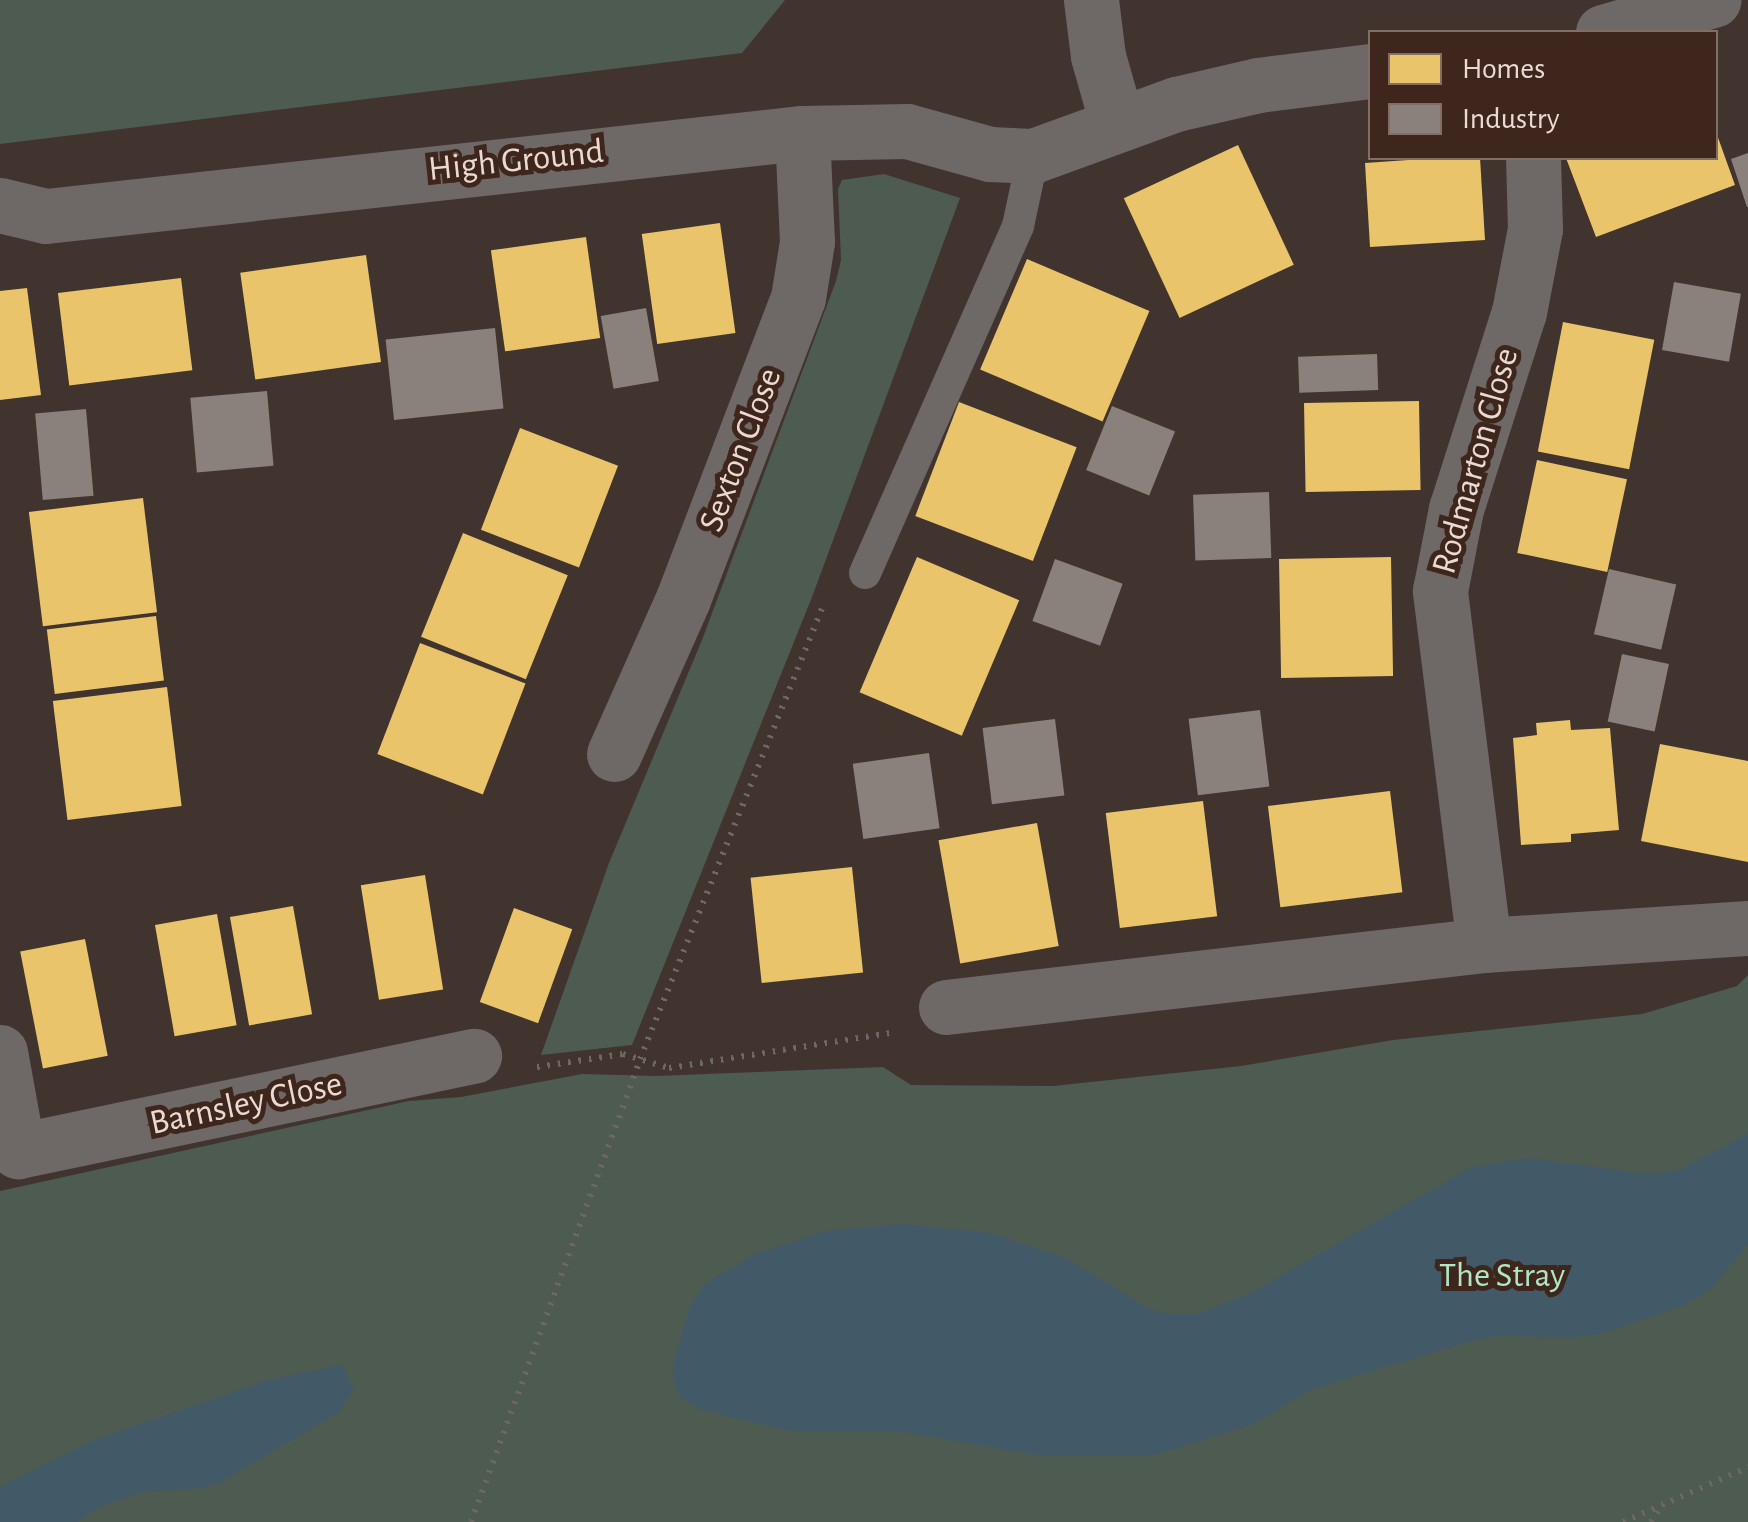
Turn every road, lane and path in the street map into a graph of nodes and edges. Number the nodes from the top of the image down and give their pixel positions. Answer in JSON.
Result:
{"nodes":[{"id":1,"x":1091,"y":0,"type":"edge"},
{"id":2,"x":1712,"y":0,"type":"edge"},
{"id":3,"x":1609,"y":30,"type":"edge"},
{"id":4,"x":1368,"y":71,"type":"edge"},
{"id":5,"x":1117,"y":123,"type":"junction"},
{"id":6,"x":802,"y":133,"type":"junction"},
{"id":7,"x":1033,"y":156,"type":"junction"},
{"id":8,"x":1533,"y":160,"type":"edge"},
{"id":9,"x":0,"y":206,"type":"edge"},
{"id":10,"x":865,"y":572,"type":"dead end"},
{"id":11,"x":827,"y":593,"type":"dead end"},
{"id":12,"x":614,"y":754,"type":"dead end"},
{"id":13,"x":1748,"y":928,"type":"edge"},
{"id":14,"x":1484,"y":944,"type":"junction"},
{"id":15,"x":946,"y":1007,"type":"joint"},
{"id":16,"x":0,"y":1052,"type":"edge"},
{"id":17,"x":474,"y":1056,"type":"joint"},
{"id":18,"x":640,"y":1059,"type":"junction"},
{"id":19,"x":9,"y":1154,"type":"edge"},
{"id":20,"x":1748,"y":1467,"type":"edge"},
{"id":21,"x":1664,"y":1503,"type":"junction"},
{"id":22,"x":471,"y":1522,"type":"edge"},
{"id":23,"x":1623,"y":1522,"type":"edge"},
{"id":24,"x":1651,"y":1522,"type":"edge"}],
"edges":[{"from":1,"to":5,"type":"street"},
{"from":2,"to":3,"type":"street"},
{"from":4,"to":5,"type":"street","name":"High Ground"},
{"from":5,"to":7,"type":"street","name":"High Ground"},
{"from":6,"to":7,"type":"street","name":"High Ground"},
{"from":6,"to":9,"type":"street","name":"High Ground"},
{"from":6,"to":12,"type":"street","name":"Sexton Close"},
{"from":7,"to":10,"type":"lane"},
{"from":8,"to":14,"type":"street","name":"Rodmarton Close"},
{"from":11,"to":18,"type":"path"},
{"from":13,"to":14,"type":"street"},
{"from":14,"to":15,"type":"street"},
{"from":15,"to":18,"type":"path"},
{"from":16,"to":19,"type":"street","name":"Barnsley Close"},
{"from":17,"to":18,"type":"path"},
{"from":17,"to":19,"type":"street","name":"Barnsley Close"},
{"from":18,"to":22,"type":"path"},
{"from":20,"to":21,"type":"path"},
{"from":21,"to":23,"type":"path"},
{"from":21,"to":24,"type":"path"}]}
